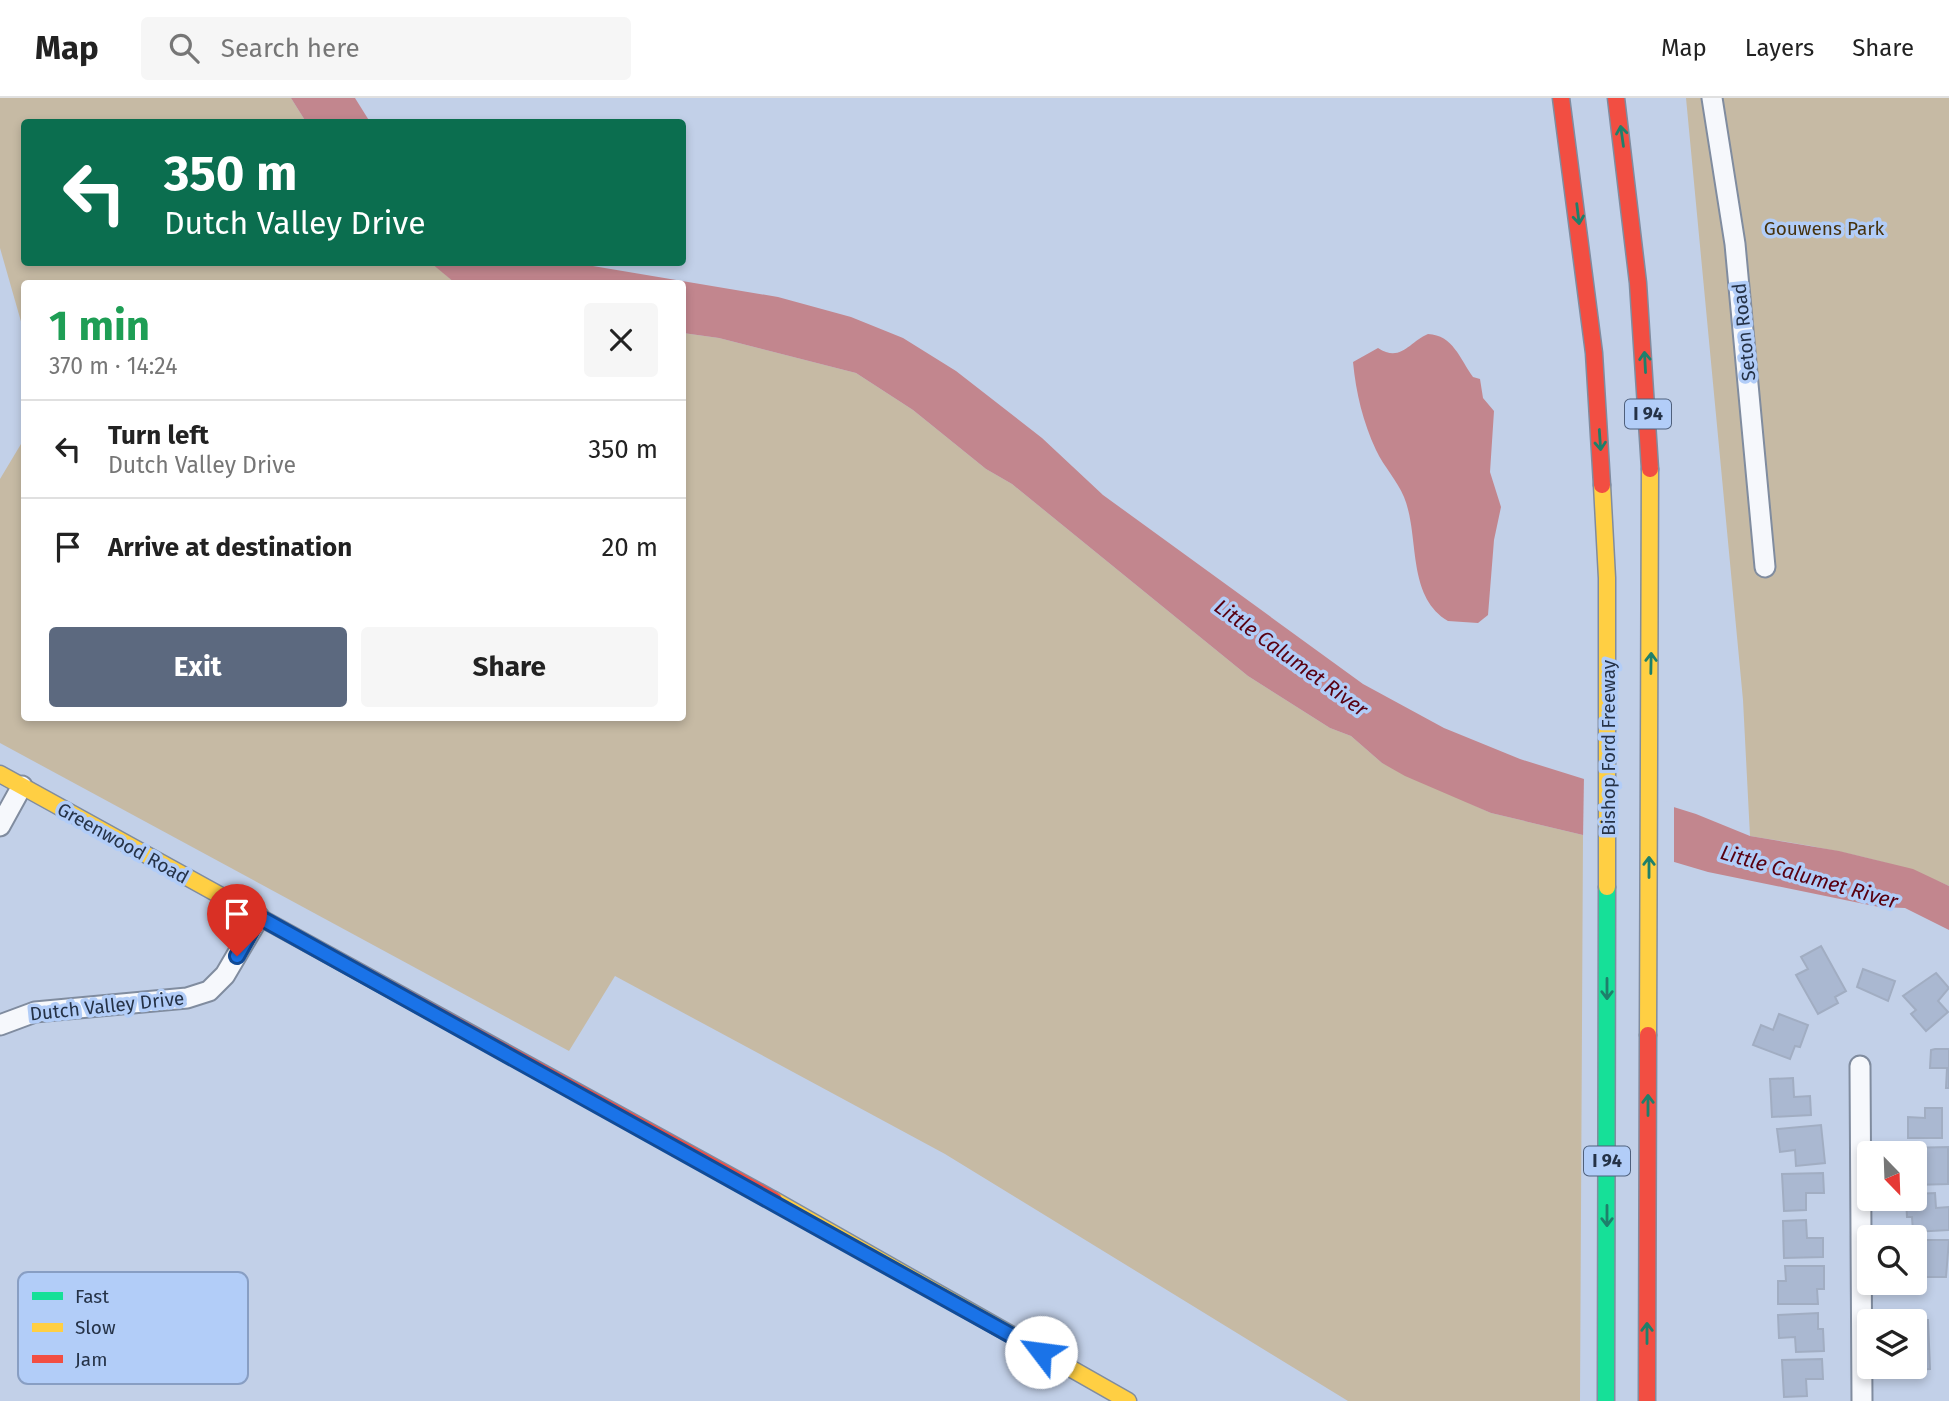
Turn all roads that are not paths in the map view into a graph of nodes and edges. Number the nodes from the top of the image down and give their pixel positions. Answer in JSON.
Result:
{"nodes":[{"id":1,"x":1545,"y":98,"type":"edge"},
{"id":2,"x":1561,"y":98,"type":"edge"},
{"id":3,"x":1616,"y":98,"type":"edge"},
{"id":4,"x":1712,"y":98,"type":"edge"},
{"id":5,"x":1570,"y":153,"type":"junction"},
{"id":6,"x":1765,"y":567,"type":"dead end"},
{"id":7,"x":0,"y":774,"type":"edge"},
{"id":8,"x":22,"y":786,"type":"junction"},
{"id":9,"x":0,"y":826,"type":"edge"},
{"id":10,"x":259,"y":917,"type":"junction"},
{"id":11,"x":0,"y":1025,"type":"edge"},
{"id":12,"x":1860,"y":1066,"type":"dead end"},
{"id":13,"x":1128,"y":1401,"type":"edge"},
{"id":14,"x":1606,"y":1401,"type":"edge"},
{"id":15,"x":1647,"y":1401,"type":"edge"},
{"id":16,"x":1862,"y":1401,"type":"edge"}],
"edges":[{"from":1,"to":5,"type":"main road"},
{"from":2,"to":5,"type":"main road","name":"Bishop Ford Freeway","number":"I 94"},
{"from":15,"to":3,"type":"main road","number":"I 94","one_way":true},
{"from":4,"to":6,"type":"street","name":"Seton Road"},
{"from":5,"to":14,"type":"main road","name":"Bishop Ford Freeway","number":"I 94","one_way":true},
{"from":7,"to":8,"type":"main road","name":"Greenwood Road"},
{"from":8,"to":9,"type":"street"},
{"from":8,"to":10,"type":"main road","name":"Greenwood Road"},
{"from":10,"to":11,"type":"street","name":"Dutch Valley Drive"},
{"from":10,"to":13,"type":"main road","name":"Greenwood Road"},
{"from":12,"to":16,"type":"street"}]}
